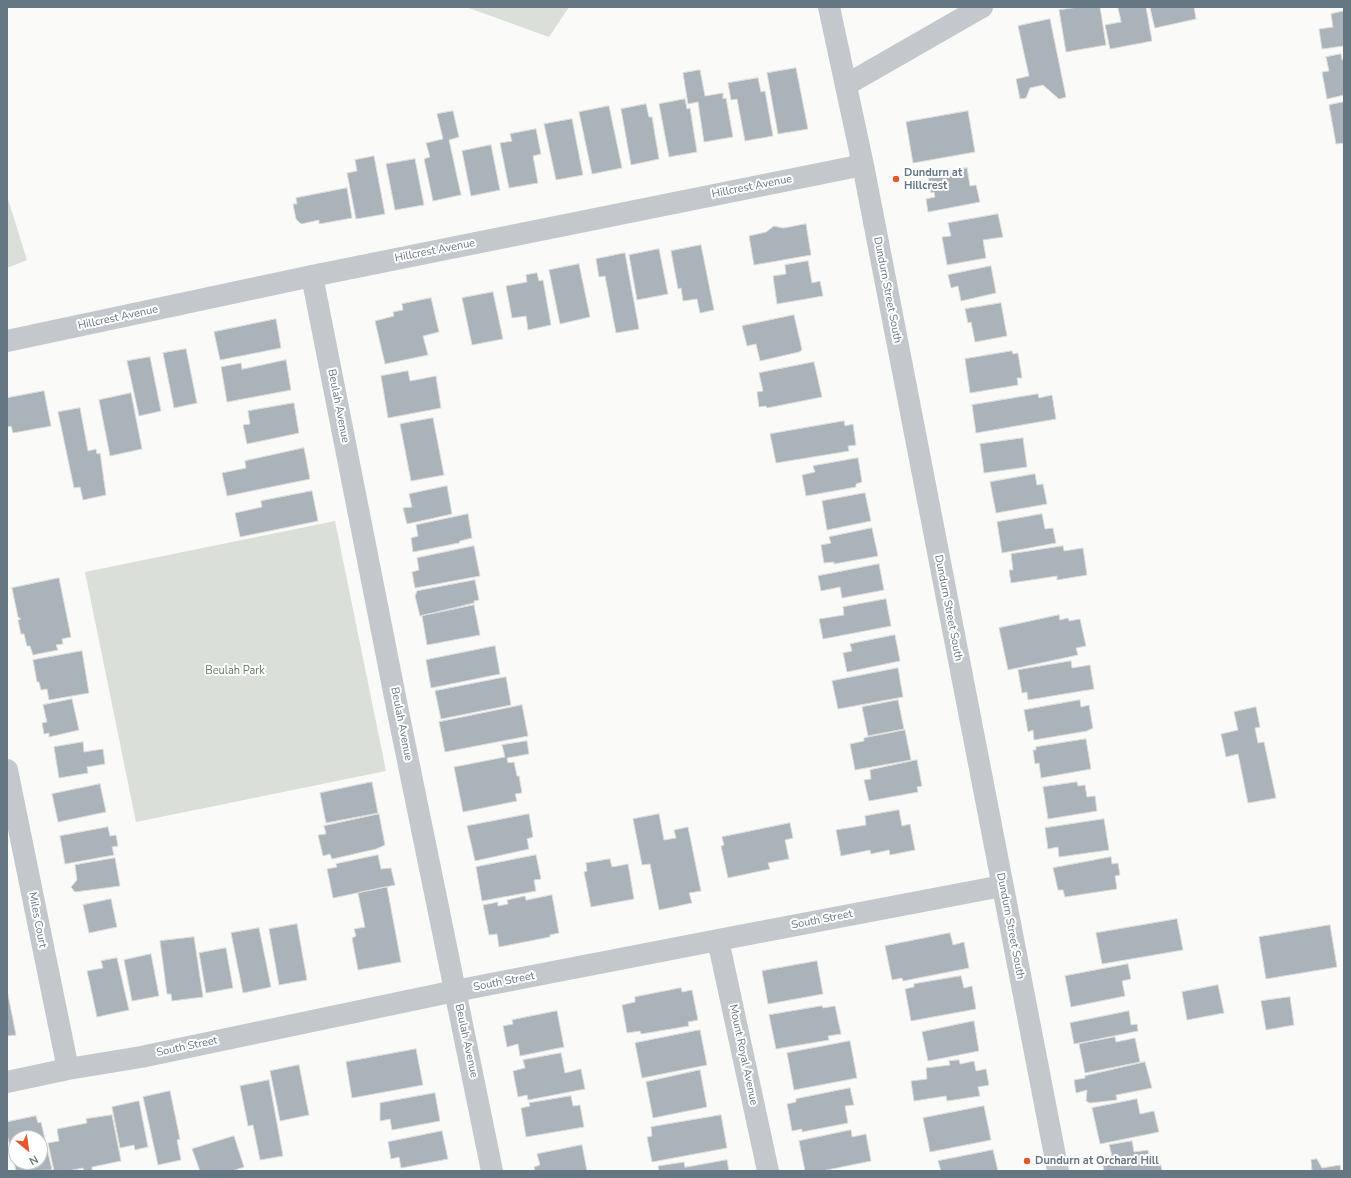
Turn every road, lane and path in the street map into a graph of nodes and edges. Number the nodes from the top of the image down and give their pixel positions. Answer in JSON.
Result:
{"nodes":[{"id":1,"x":817,"y":7,"type":"edge"},
{"id":2,"x":829,"y":7,"type":"edge"},
{"id":3,"x":982,"y":7,"type":"edge"},
{"id":4,"x":838,"y":46,"type":"junction"},
{"id":5,"x":846,"y":85,"type":"junction"},
{"id":6,"x":863,"y":165,"type":"junction"},
{"id":7,"x":312,"y":276,"type":"junction"},
{"id":8,"x":7,"y":341,"type":"edge"},
{"id":9,"x":7,"y":770,"type":"edge"},
{"id":10,"x":1002,"y":886,"type":"junction"},
{"id":11,"x":718,"y":940,"type":"junction"},
{"id":12,"x":455,"y":991,"type":"junction"},
{"id":13,"x":68,"y":1070,"type":"junction"},
{"id":14,"x":7,"y":1082,"type":"edge"},
{"id":15,"x":492,"y":1171,"type":"edge"},
{"id":16,"x":768,"y":1171,"type":"edge"},
{"id":17,"x":1058,"y":1171,"type":"edge"}],
"edges":[{"from":1,"to":4,"type":"street","name":"Dundurn Street South"},
{"from":2,"to":4,"type":"street","name":"Dundurn Street South"},
{"from":3,"to":5,"type":"street"},
{"from":4,"to":5,"type":"street","name":"Dundurn Street South"},
{"from":5,"to":6,"type":"street","name":"Dundurn Street South"},
{"from":6,"to":7,"type":"street","name":"Hillcrest Avenue"},
{"from":6,"to":10,"type":"street","name":"Dundurn Street South"},
{"from":7,"to":8,"type":"street","name":"Hillcrest Avenue"},
{"from":7,"to":12,"type":"street","name":"Beulah Avenue"},
{"from":9,"to":13,"type":"street","name":"Miles Court"},
{"from":10,"to":11,"type":"street","name":"South Street"},
{"from":10,"to":17,"type":"street","name":"Dundurn Street South"},
{"from":11,"to":12,"type":"street","name":"South Street"},
{"from":11,"to":16,"type":"street","name":"Mount Royal Avenue"},
{"from":12,"to":13,"type":"street","name":"South Street"},
{"from":12,"to":15,"type":"street","name":"Beulah Avenue"},
{"from":13,"to":14,"type":"street","name":"South Street"}]}
